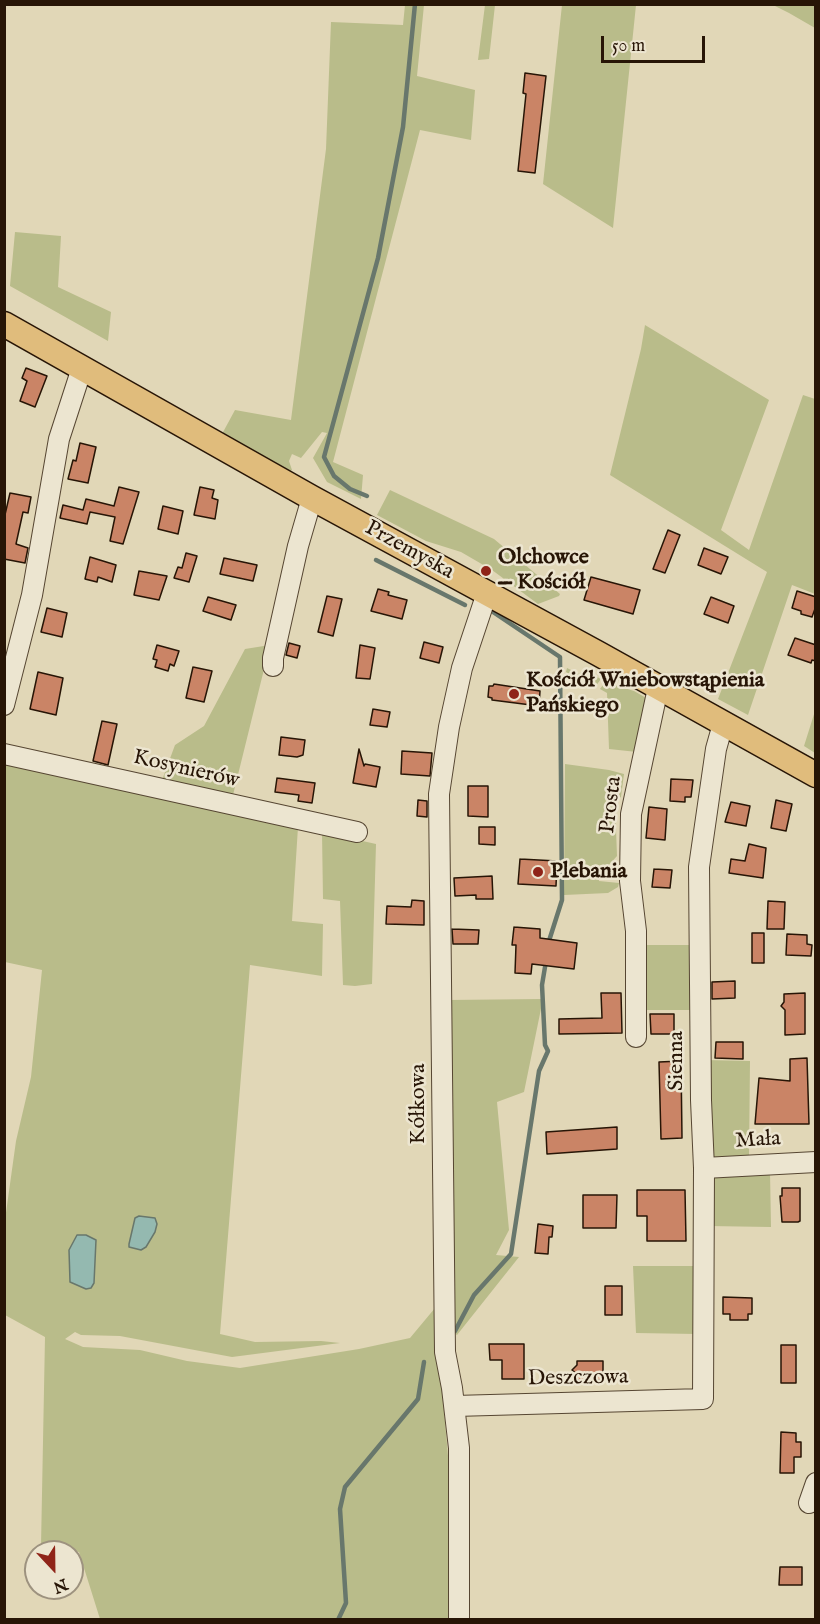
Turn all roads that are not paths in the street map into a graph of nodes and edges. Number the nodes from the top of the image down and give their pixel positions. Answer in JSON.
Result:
{"nodes":[{"id":1,"x":4,"y":324,"type":"edge"},
{"id":2,"x":82,"y":368,"type":"junction"},
{"id":3,"x":312,"y":498,"type":"junction"},
{"id":4,"x":487,"y":593,"type":"junction"},
{"id":5,"x":273,"y":666,"type":"dead end"},
{"id":6,"x":9,"y":670,"type":"edge"},
{"id":7,"x":658,"y":688,"type":"junction"},
{"id":8,"x":4,"y":705,"type":"edge"},
{"id":9,"x":723,"y":724,"type":"junction"},
{"id":10,"x":4,"y":754,"type":"edge"},
{"id":11,"x":816,"y":775,"type":"edge"},
{"id":12,"x":357,"y":832,"type":"dead end"},
{"id":13,"x":636,"y":1038,"type":"dead end"},
{"id":14,"x":816,"y":1162,"type":"edge"},
{"id":15,"x":704,"y":1168,"type":"junction"},
{"id":16,"x":703,"y":1399,"type":"joint"},
{"id":17,"x":455,"y":1406,"type":"junction"},
{"id":18,"x":816,"y":1483,"type":"edge"},
{"id":19,"x":810,"y":1503,"type":"dead end"},
{"id":20,"x":459,"y":1620,"type":"edge"}],
"edges":[{"from":1,"to":2,"type":"main road","name":"Przemyska"},
{"from":2,"to":3,"type":"main road","name":"Przemyska"},
{"from":2,"to":6,"type":"street"},
{"from":3,"to":4,"type":"main road","name":"Przemyska"},
{"from":3,"to":5,"type":"street"},
{"from":4,"to":7,"type":"main road","name":"Przemyska"},
{"from":4,"to":17,"type":"street","name":"Kółkowa"},
{"from":6,"to":8,"type":"street"},
{"from":7,"to":9,"type":"main road","name":"Przemyska"},
{"from":7,"to":13,"type":"street","name":"Prosta"},
{"from":9,"to":11,"type":"main road","name":"Przemyska"},
{"from":9,"to":15,"type":"street","name":"Sienna"},
{"from":10,"to":12,"type":"street","name":"Kosynierów"},
{"from":14,"to":15,"type":"street","name":"Mała"},
{"from":15,"to":16,"type":"street","name":"Sienna"},
{"from":16,"to":17,"type":"street","name":"Deszczowa"},
{"from":17,"to":20,"type":"street","name":"Kółkowa"},
{"from":18,"to":19,"type":"street"}]}
